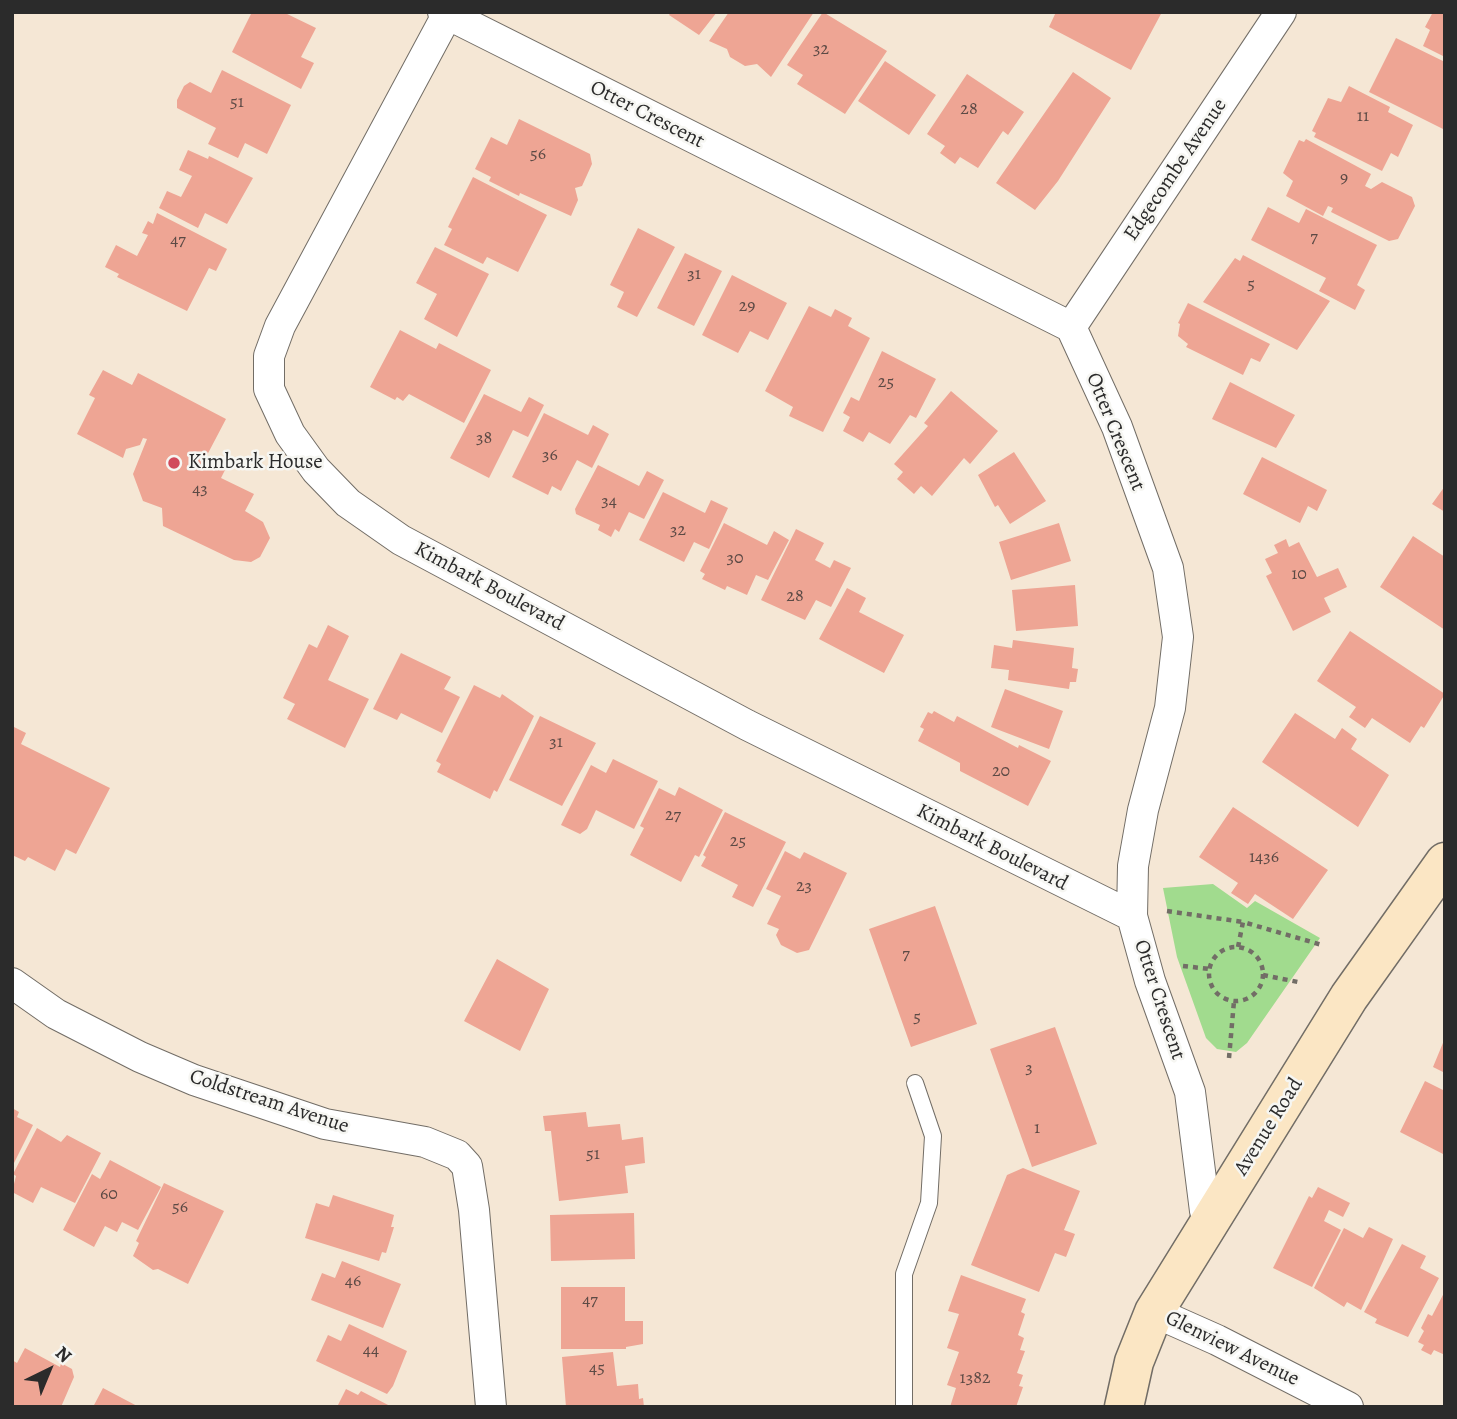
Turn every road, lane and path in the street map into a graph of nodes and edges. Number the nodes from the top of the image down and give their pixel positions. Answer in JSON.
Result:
{"nodes":[{"id":1,"x":1281,"y":12,"type":"edge"},
{"id":2,"x":445,"y":14,"type":"edge"},
{"id":3,"x":1071,"y":327,"type":"junction"},
{"id":4,"x":1445,"y":862,"type":"edge"},
{"id":5,"x":1161,"y":911,"type":"dead end"},
{"id":6,"x":1132,"y":916,"type":"junction"},
{"id":7,"x":1242,"y":922,"type":"junction"},
{"id":8,"x":1322,"y":945,"type":"dead end"},
{"id":9,"x":1238,"y":947,"type":"junction"},
{"id":10,"x":1176,"y":966,"type":"dead end"},
{"id":11,"x":1210,"y":969,"type":"junction"},
{"id":12,"x":1263,"y":975,"type":"junction"},
{"id":13,"x":1298,"y":982,"type":"dead end"},
{"id":14,"x":12,"y":983,"type":"edge"},
{"id":15,"x":1234,"y":1001,"type":"junction"},
{"id":16,"x":1229,"y":1058,"type":"dead end"},
{"id":17,"x":915,"y":1083,"type":"dead end"},
{"id":18,"x":1213,"y":1219,"type":"junction"},
{"id":19,"x":1154,"y":1312,"type":"junction"},
{"id":20,"x":491,"y":1407,"type":"edge"},
{"id":21,"x":904,"y":1407,"type":"edge"},
{"id":22,"x":1124,"y":1407,"type":"edge"},
{"id":23,"x":1348,"y":1407,"type":"edge"}],
"edges":[{"from":1,"to":3,"type":"street","name":"Edgecombe Avenue"},
{"from":2,"to":3,"type":"street","name":"Otter Crescent"},
{"from":2,"to":6,"type":"street","name":"Kimbark Boulevard"},
{"from":3,"to":6,"type":"street","name":"Otter Crescent"},
{"from":4,"to":18,"type":"main road","name":"Avenue Road"},
{"from":5,"to":7,"type":"path"},
{"from":6,"to":18,"type":"street","name":"Otter Crescent"},
{"from":7,"to":8,"type":"path"},
{"from":7,"to":9,"type":"path"},
{"from":9,"to":11,"type":"path"},
{"from":9,"to":12,"type":"path"},
{"from":10,"to":11,"type":"path"},
{"from":11,"to":15,"type":"path"},
{"from":12,"to":13,"type":"path"},
{"from":12,"to":15,"type":"path"},
{"from":14,"to":20,"type":"street","name":"Coldstream Avenue"},
{"from":15,"to":16,"type":"path"},
{"from":17,"to":21,"type":"lane"},
{"from":18,"to":19,"type":"main road","name":"Avenue Road"},
{"from":19,"to":22,"type":"main road","name":"Avenue Road"},
{"from":19,"to":23,"type":"street","name":"Glenview Avenue"}]}
